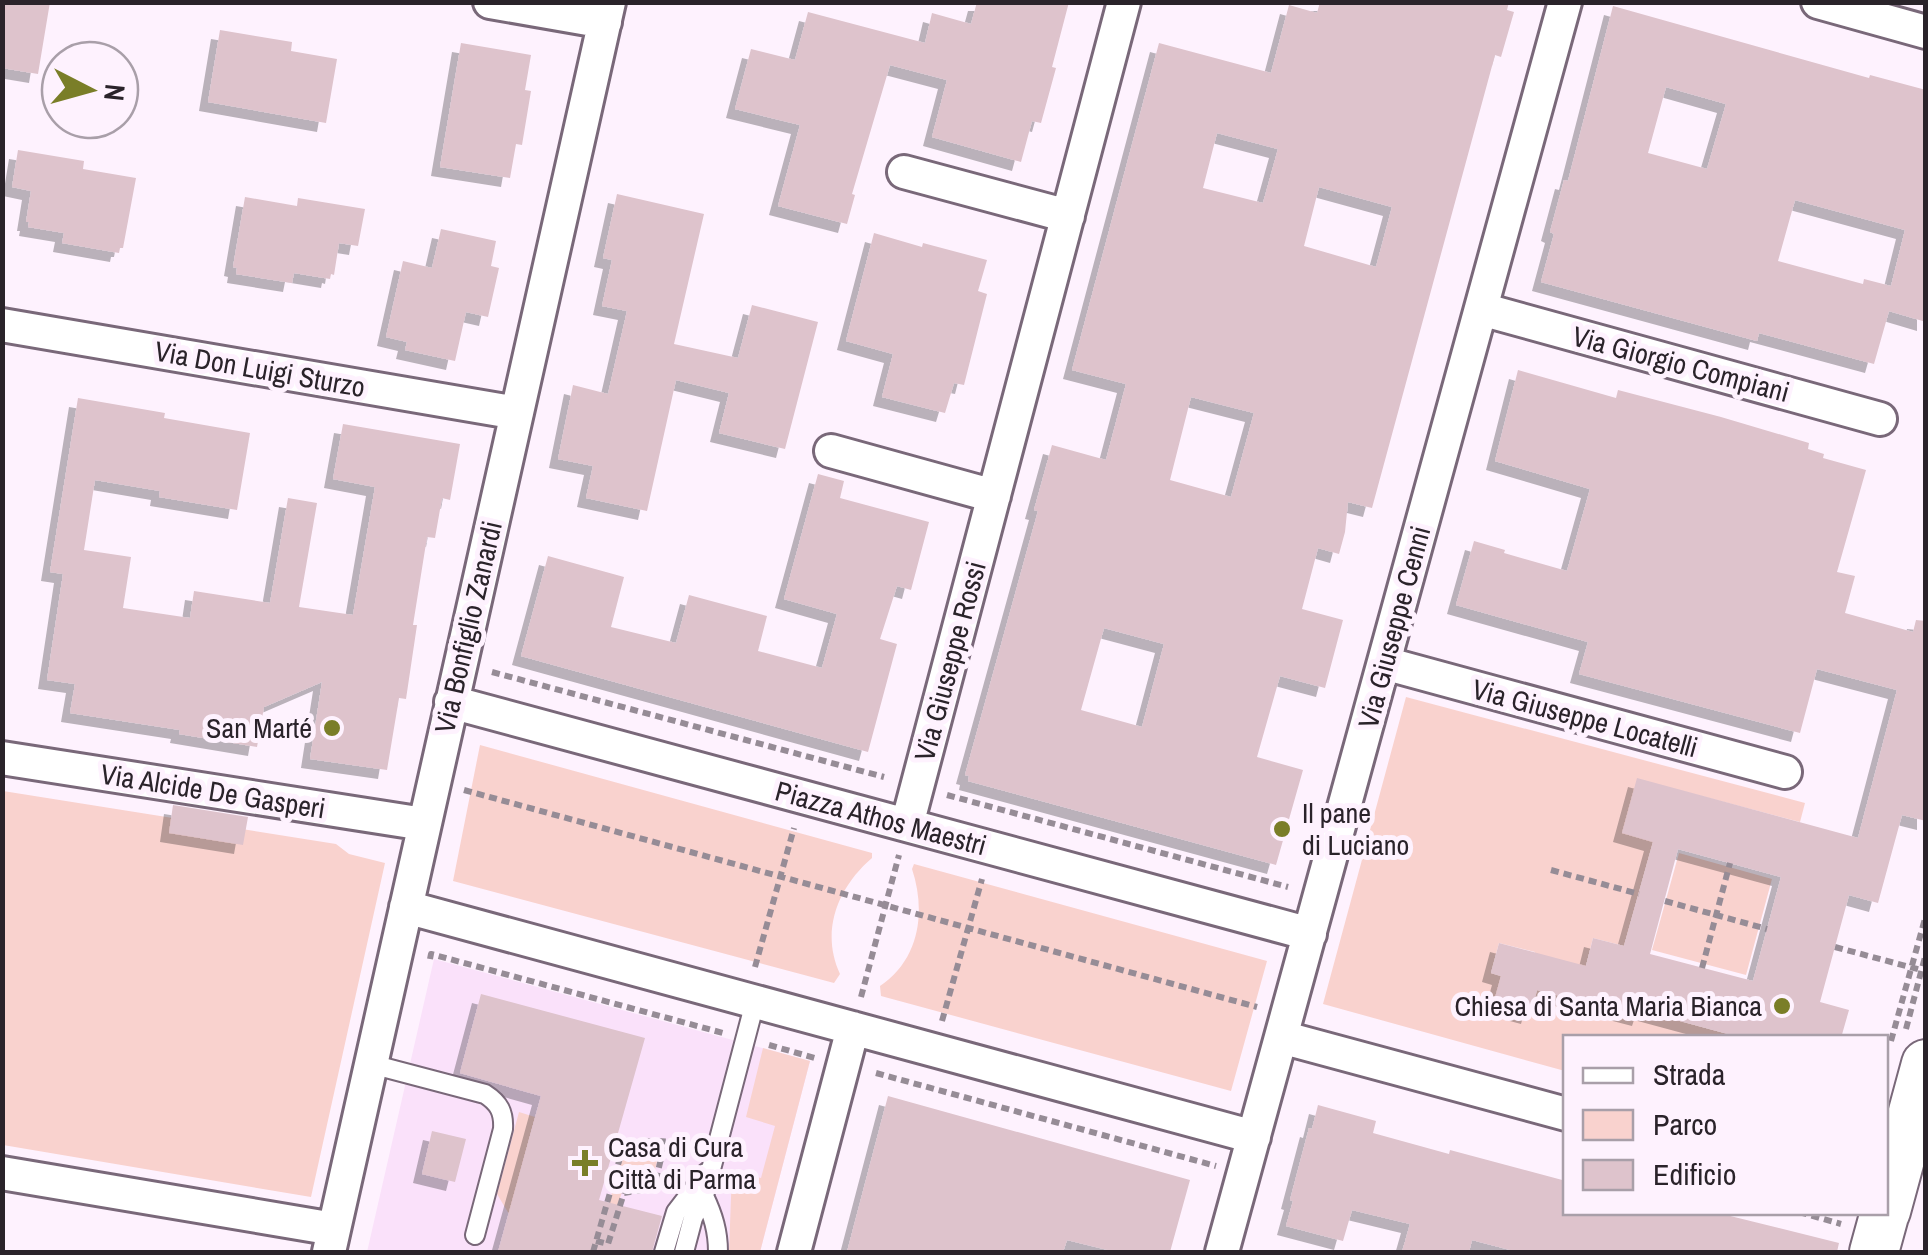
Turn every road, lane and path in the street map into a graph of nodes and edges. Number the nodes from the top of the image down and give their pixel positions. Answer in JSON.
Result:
{"nodes":[{"id":1,"x":490,"y":2,"type":"edge"},
{"id":2,"x":1124,"y":2,"type":"edge"},
{"id":3,"x":1565,"y":2,"type":"edge"},
{"id":4,"x":1818,"y":2,"type":"edge"},
{"id":5,"x":1852,"y":7,"type":"edge"},
{"id":6,"x":607,"y":12,"type":"edge"},
{"id":7,"x":1926,"y":32,"type":"edge"},
{"id":8,"x":904,"y":172,"type":"dead end"},
{"id":9,"x":1068,"y":216,"type":"junction"},
{"id":10,"x":1481,"y":309,"type":"junction"},
{"id":11,"x":2,"y":325,"type":"edge"},
{"id":12,"x":516,"y":412,"type":"junction"},
{"id":13,"x":1880,"y":418,"type":"dead end"},
{"id":14,"x":831,"y":451,"type":"dead end"},
{"id":15,"x":994,"y":496,"type":"junction"},
{"id":16,"x":1384,"y":663,"type":"junction"},
{"id":17,"x":491,"y":672,"type":"dead end"},
{"id":18,"x":451,"y":702,"type":"junction"},
{"id":19,"x":2,"y":758,"type":"edge"},
{"id":20,"x":889,"y":760,"type":"dead end"},
{"id":21,"x":1785,"y":772,"type":"dead end"},
{"id":22,"x":470,"y":774,"type":"dead end"},
{"id":23,"x":434,"y":781,"type":"junction"},
{"id":24,"x":467,"y":791,"type":"junction"},
{"id":25,"x":938,"y":793,"type":"dead end"},
{"id":26,"x":424,"y":824,"type":"junction"},
{"id":27,"x":795,"y":827,"type":"dead end"},
{"id":28,"x":903,"y":840,"type":"junction"},
{"id":29,"x":882,"y":851,"type":"dead end"},
{"id":30,"x":916,"y":860,"type":"dead end"},
{"id":31,"x":986,"y":863,"type":"junction"},
{"id":32,"x":1730,"y":863,"type":"dead end"},
{"id":33,"x":1552,"y":870,"type":"dead end"},
{"id":34,"x":966,"y":874,"type":"dead end"},
{"id":35,"x":781,"y":876,"type":"junction"},
{"id":36,"x":1291,"y":888,"type":"dead end"},
{"id":37,"x":1639,"y":894,"type":"dead end"},
{"id":38,"x":1665,"y":901,"type":"dead end"},
{"id":39,"x":886,"y":904,"type":"junction"},
{"id":40,"x":406,"y":907,"type":"junction"},
{"id":41,"x":1716,"y":915,"type":"junction"},
{"id":42,"x":1926,"y":916,"type":"edge"},
{"id":43,"x":968,"y":927,"type":"junction"},
{"id":44,"x":1767,"y":928,"type":"dead end"},
{"id":45,"x":1310,"y":934,"type":"junction"},
{"id":46,"x":1835,"y":947,"type":"dead end"},
{"id":47,"x":1912,"y":967,"type":"junction"},
{"id":48,"x":1702,"y":968,"type":"dead end"},
{"id":49,"x":1921,"y":970,"type":"dead end"},
{"id":50,"x":428,"y":971,"type":"dead end"},
{"id":51,"x":772,"y":972,"type":"dead end"},
{"id":52,"x":844,"y":991,"type":"dead end"},
{"id":53,"x":862,"y":996,"type":"junction"},
{"id":54,"x":878,"y":1000,"type":"dead end"},
{"id":55,"x":755,"y":1002,"type":"junction"},
{"id":56,"x":1258,"y":1008,"type":"dead end"},
{"id":57,"x":926,"y":1014,"type":"dead end"},
{"id":58,"x":943,"y":1018,"type":"junction"},
{"id":59,"x":853,"y":1028,"type":"junction"},
{"id":60,"x":1281,"y":1037,"type":"junction"},
{"id":61,"x":745,"y":1039,"type":"junction"},
{"id":62,"x":934,"y":1050,"type":"junction"},
{"id":63,"x":1908,"y":1054,"type":"edge"},
{"id":64,"x":371,"y":1064,"type":"junction"},
{"id":65,"x":871,"y":1072,"type":"dead end"},
{"id":66,"x":810,"y":1075,"type":"dead end"},
{"id":67,"x":1563,"y":1113,"type":"edge"},
{"id":68,"x":1254,"y":1137,"type":"junction"},
{"id":69,"x":665,"y":1142,"type":"junction"},
{"id":70,"x":688,"y":1145,"type":"dead end"},
{"id":71,"x":1888,"y":1159,"type":"edge"},
{"id":72,"x":712,"y":1164,"type":"junction"},
{"id":73,"x":1217,"y":1166,"type":"dead end"},
{"id":74,"x":2,"y":1173,"type":"edge"},
{"id":75,"x":704,"y":1196,"type":"junction"},
{"id":76,"x":1845,"y":1215,"type":"edge"},
{"id":77,"x":1877,"y":1217,"type":"edge"},
{"id":78,"x":475,"y":1235,"type":"dead end"},
{"id":79,"x":332,"y":1241,"type":"edge"},
{"id":80,"x":596,"y":1242,"type":"junction"},
{"id":81,"x":592,"y":1252,"type":"edge"},
{"id":82,"x":664,"y":1252,"type":"edge"},
{"id":83,"x":684,"y":1252,"type":"edge"},
{"id":84,"x":718,"y":1252,"type":"edge"},
{"id":85,"x":794,"y":1252,"type":"edge"},
{"id":86,"x":1222,"y":1252,"type":"edge"}],
"edges":[{"from":1,"to":6,"type":"street"},
{"from":2,"to":9,"type":"street","name":"Via Giuseppe Rossi"},
{"from":3,"to":10,"type":"street","name":"Via Giuseppe Cenni"},
{"from":4,"to":5,"type":"street"},
{"from":5,"to":7,"type":"street"},
{"from":6,"to":12,"type":"street","name":"Via Bonfiglio Zanardi"},
{"from":8,"to":9,"type":"street"},
{"from":9,"to":15,"type":"street","name":"Via Giuseppe Rossi"},
{"from":10,"to":13,"type":"street","name":"Via Giorgio Compiani"},
{"from":10,"to":16,"type":"street","name":"Via Giuseppe Cenni"},
{"from":11,"to":12,"type":"street","name":"Via Don Luigi Sturzo"},
{"from":12,"to":18,"type":"street","name":"Via Bonfiglio Zanardi"},
{"from":14,"to":15,"type":"street"},
{"from":15,"to":28,"type":"street","name":"Via Giuseppe Rossi"},
{"from":16,"to":21,"type":"street","name":"Via Giuseppe Locatelli"},
{"from":16,"to":45,"type":"street","name":"Via Giuseppe Cenni"},
{"from":17,"to":20,"type":"path"},
{"from":18,"to":23,"type":"street","name":"Via Bonfiglio Zanardi"},
{"from":18,"to":28,"type":"street","name":"Piazza Athos Maestri"},
{"from":19,"to":26,"type":"street","name":"Via Alcide De Gasperi"},
{"from":22,"to":24,"type":"path"},
{"from":23,"to":24,"type":"path"},
{"from":23,"to":26,"type":"street","name":"Via Bonfiglio Zanardi"},
{"from":24,"to":35,"type":"path"},
{"from":25,"to":36,"type":"path"},
{"from":26,"to":40,"type":"street","name":"Via Bonfiglio Zanardi"},
{"from":27,"to":35,"type":"path"},
{"from":28,"to":29,"type":"path"},
{"from":28,"to":30,"type":"path"},
{"from":28,"to":31,"type":"street","name":"Piazza Athos Maestri"},
{"from":28,"to":39,"type":"path"},
{"from":31,"to":34,"type":"path"},
{"from":31,"to":43,"type":"path"},
{"from":31,"to":45,"type":"street","name":"Piazza Athos Maestri"},
{"from":32,"to":41,"type":"path"},
{"from":33,"to":37,"type":"path"},
{"from":35,"to":39,"type":"path"},
{"from":35,"to":51,"type":"path"},
{"from":38,"to":41,"type":"path"},
{"from":39,"to":43,"type":"path"},
{"from":39,"to":53,"type":"path"},
{"from":40,"to":55,"type":"street"},
{"from":40,"to":64,"type":"street","name":"Via Bonfiglio Zanardi"},
{"from":41,"to":44,"type":"path"},
{"from":41,"to":48,"type":"path"},
{"from":42,"to":47,"type":"path"},
{"from":43,"to":56,"type":"path"},
{"from":43,"to":58,"type":"path"},
{"from":45,"to":60,"type":"street","name":"Via Giuseppe Cenni"},
{"from":46,"to":47,"type":"path"},
{"from":47,"to":49,"type":"path"},
{"from":47,"to":63,"type":"path"},
{"from":50,"to":61,"type":"path"},
{"from":52,"to":53,"type":"path"},
{"from":53,"to":54,"type":"path"},
{"from":53,"to":59,"type":"path"},
{"from":55,"to":59,"type":"street"},
{"from":55,"to":61,"type":"lane"},
{"from":57,"to":58,"type":"path"},
{"from":58,"to":62,"type":"path"},
{"from":59,"to":62,"type":"street"},
{"from":59,"to":85,"type":"street"},
{"from":60,"to":67,"type":"street"},
{"from":60,"to":68,"type":"street","name":"Via Giuseppe Cenni"},
{"from":61,"to":66,"type":"path"},
{"from":61,"to":72,"type":"lane"},
{"from":62,"to":68,"type":"street"},
{"from":63,"to":71,"type":"street"},
{"from":64,"to":78,"type":"lane"},
{"from":64,"to":79,"type":"street","name":"Via Bonfiglio Zanardi"},
{"from":65,"to":73,"type":"path"},
{"from":68,"to":86,"type":"street","name":"Via Giuseppe Cenni"},
{"from":69,"to":70,"type":"path"},
{"from":69,"to":80,"type":"path"},
{"from":69,"to":80,"type":"path"},
{"from":72,"to":75,"type":"lane"},
{"from":72,"to":82,"type":"lane"},
{"from":74,"to":79,"type":"street"},
{"from":75,"to":83,"type":"lane"},
{"from":75,"to":84,"type":"lane"},
{"from":76,"to":77,"type":"path"},
{"from":80,"to":81,"type":"path"}]}
